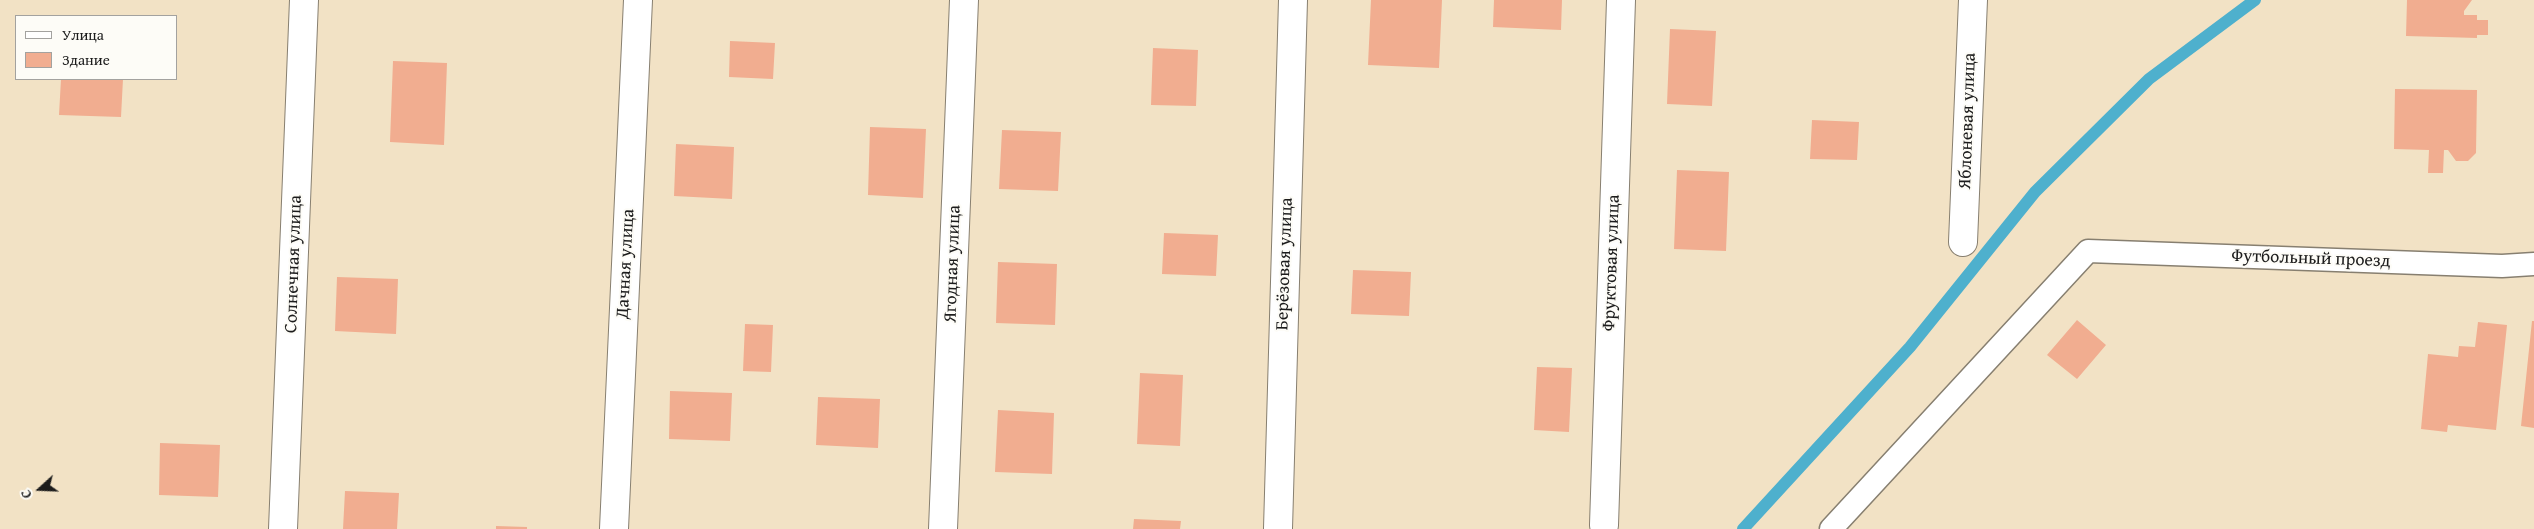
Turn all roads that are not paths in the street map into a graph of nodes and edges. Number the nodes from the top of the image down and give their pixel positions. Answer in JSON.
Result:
{"nodes":[{"id":1,"x":304,"y":0,"type":"edge"},
{"id":2,"x":638,"y":0,"type":"edge"},
{"id":3,"x":964,"y":0,"type":"edge"},
{"id":4,"x":1293,"y":0,"type":"edge"},
{"id":5,"x":1621,"y":0,"type":"edge"},
{"id":6,"x":1973,"y":0,"type":"edge"},
{"id":7,"x":1963,"y":242,"type":"dead end"},
{"id":8,"x":2534,"y":264,"type":"edge"},
{"id":9,"x":1604,"y":525,"type":"dead end"},
{"id":10,"x":283,"y":529,"type":"edge"},
{"id":11,"x":614,"y":529,"type":"edge"},
{"id":12,"x":943,"y":529,"type":"edge"},
{"id":13,"x":1278,"y":529,"type":"edge"},
{"id":14,"x":1831,"y":529,"type":"edge"}],
"edges":[{"from":1,"to":10,"type":"street","name":"Солнечная улица"},
{"from":2,"to":11,"type":"street","name":"Дачная улица"},
{"from":3,"to":12,"type":"street","name":"Ягодная улица"},
{"from":4,"to":13,"type":"street","name":"Берёзовая улица"},
{"from":5,"to":9,"type":"street","name":"Фруктовая улица"},
{"from":6,"to":7,"type":"street","name":"Яблоневая улица"},
{"from":8,"to":14,"type":"lane","name":"Футбольный проезд"}]}
